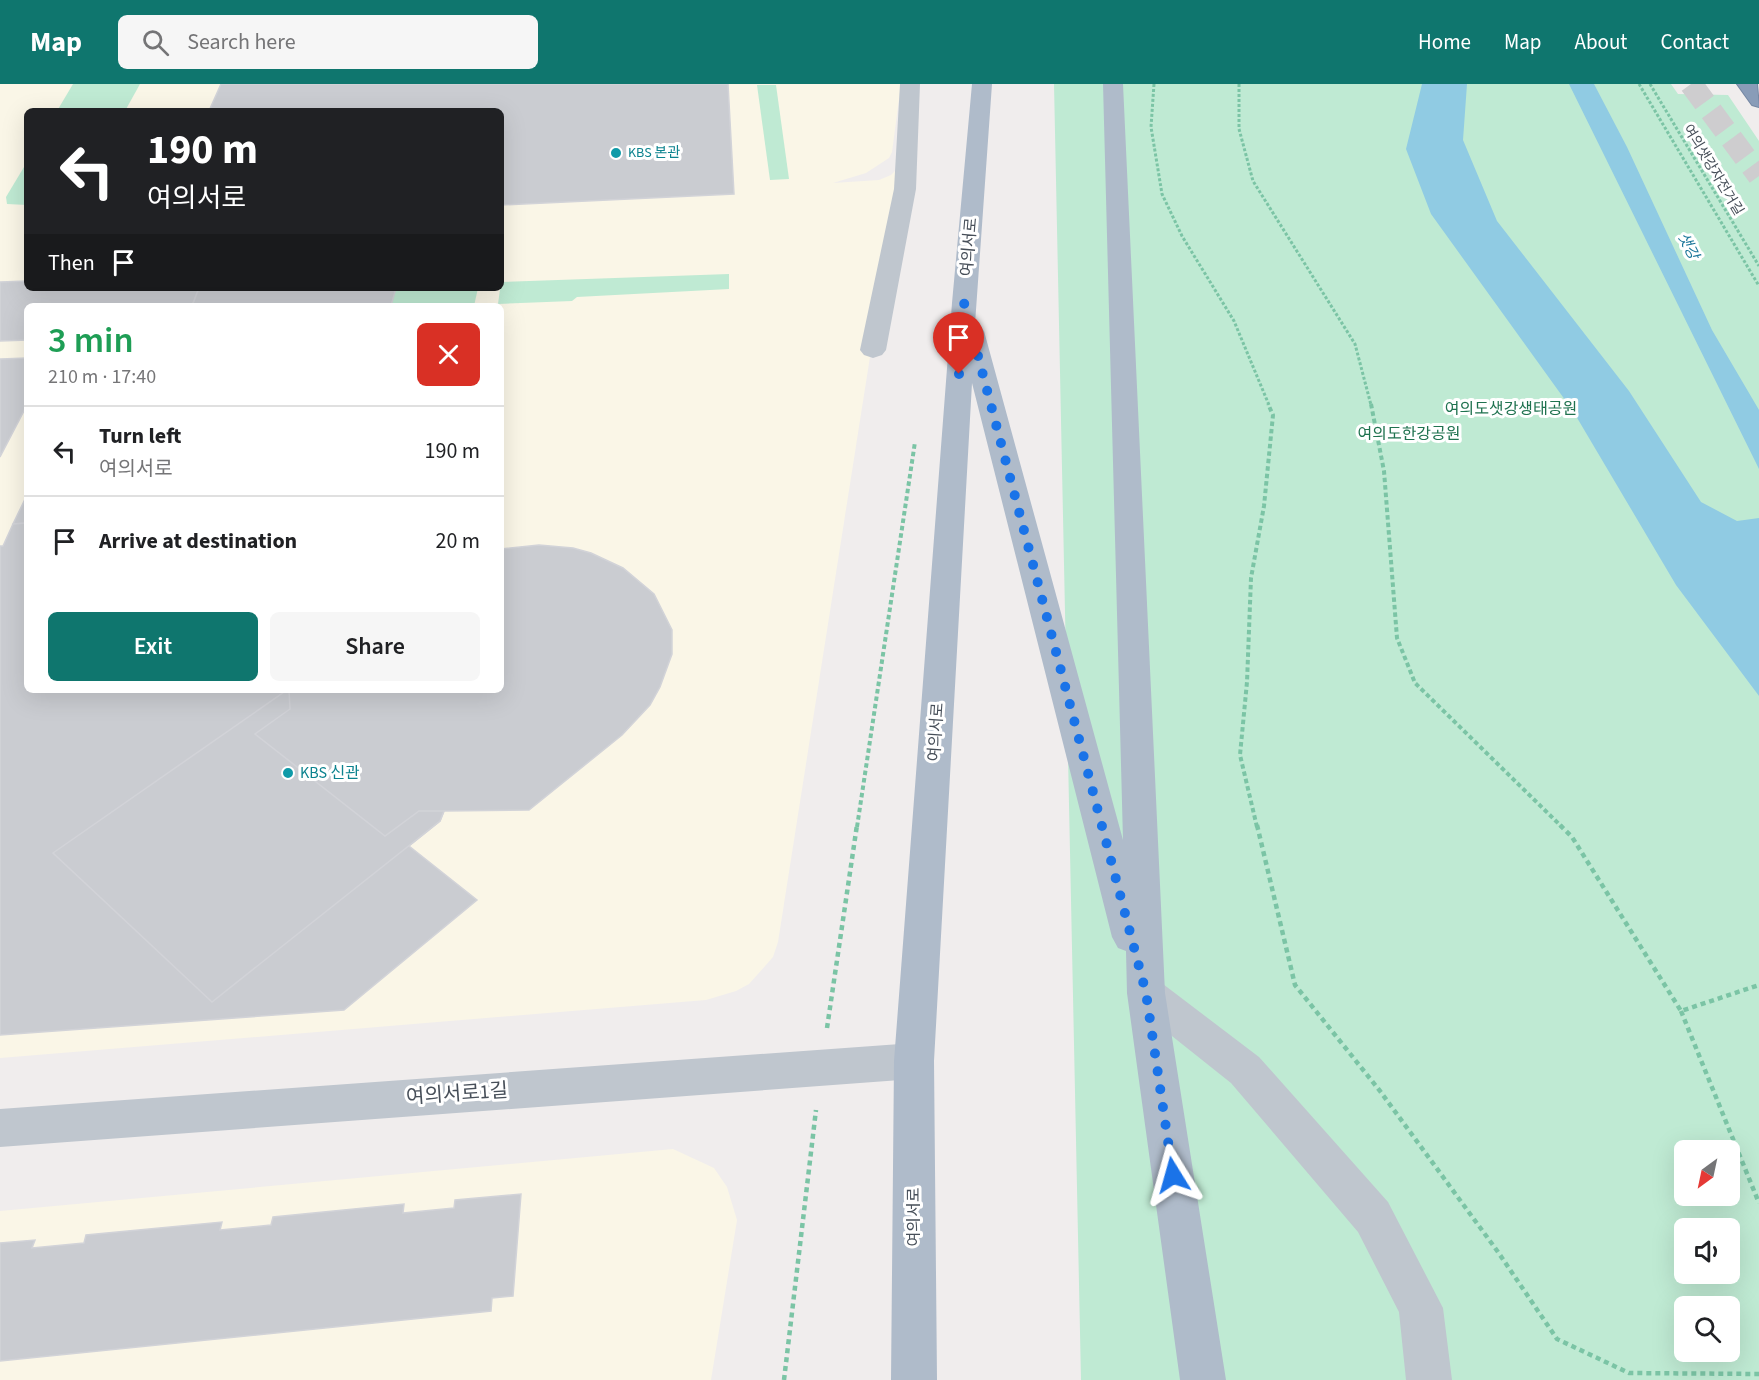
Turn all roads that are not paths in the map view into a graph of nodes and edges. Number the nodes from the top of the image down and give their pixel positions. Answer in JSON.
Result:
{"nodes":[{"id":1,"x":910,"y":84,"type":"edge"},
{"id":2,"x":982,"y":84,"type":"edge"},
{"id":3,"x":1113,"y":84,"type":"edge"},
{"id":4,"x":1747,"y":84,"type":"edge"},
{"id":5,"x":1759,"y":101,"type":"edge"},
{"id":6,"x":964,"y":303,"type":"junction"},
{"id":7,"x":873,"y":350,"type":"dead end"},
{"id":8,"x":1146,"y":993,"type":"junction"},
{"id":9,"x":914,"y":1061,"type":"junction"},
{"id":10,"x":0,"y":1128,"type":"edge"},
{"id":11,"x":914,"y":1380,"type":"edge"},
{"id":12,"x":1203,"y":1380,"type":"edge"},
{"id":13,"x":1430,"y":1380,"type":"edge"}],
"edges":[{"from":1,"to":7,"type":"street"},
{"from":2,"to":6,"type":"main road","name":"여의서로"},
{"from":3,"to":8,"type":"main road"},
{"from":4,"to":5,"type":"highway"},
{"from":6,"to":8,"type":"main road"},
{"from":6,"to":9,"type":"main road","name":"여의서로"},
{"from":8,"to":12,"type":"main road"},
{"from":8,"to":13,"type":"street"},
{"from":9,"to":10,"type":"street","name":"여의서로1길"},
{"from":9,"to":11,"type":"main road","name":"여의서로"}]}
